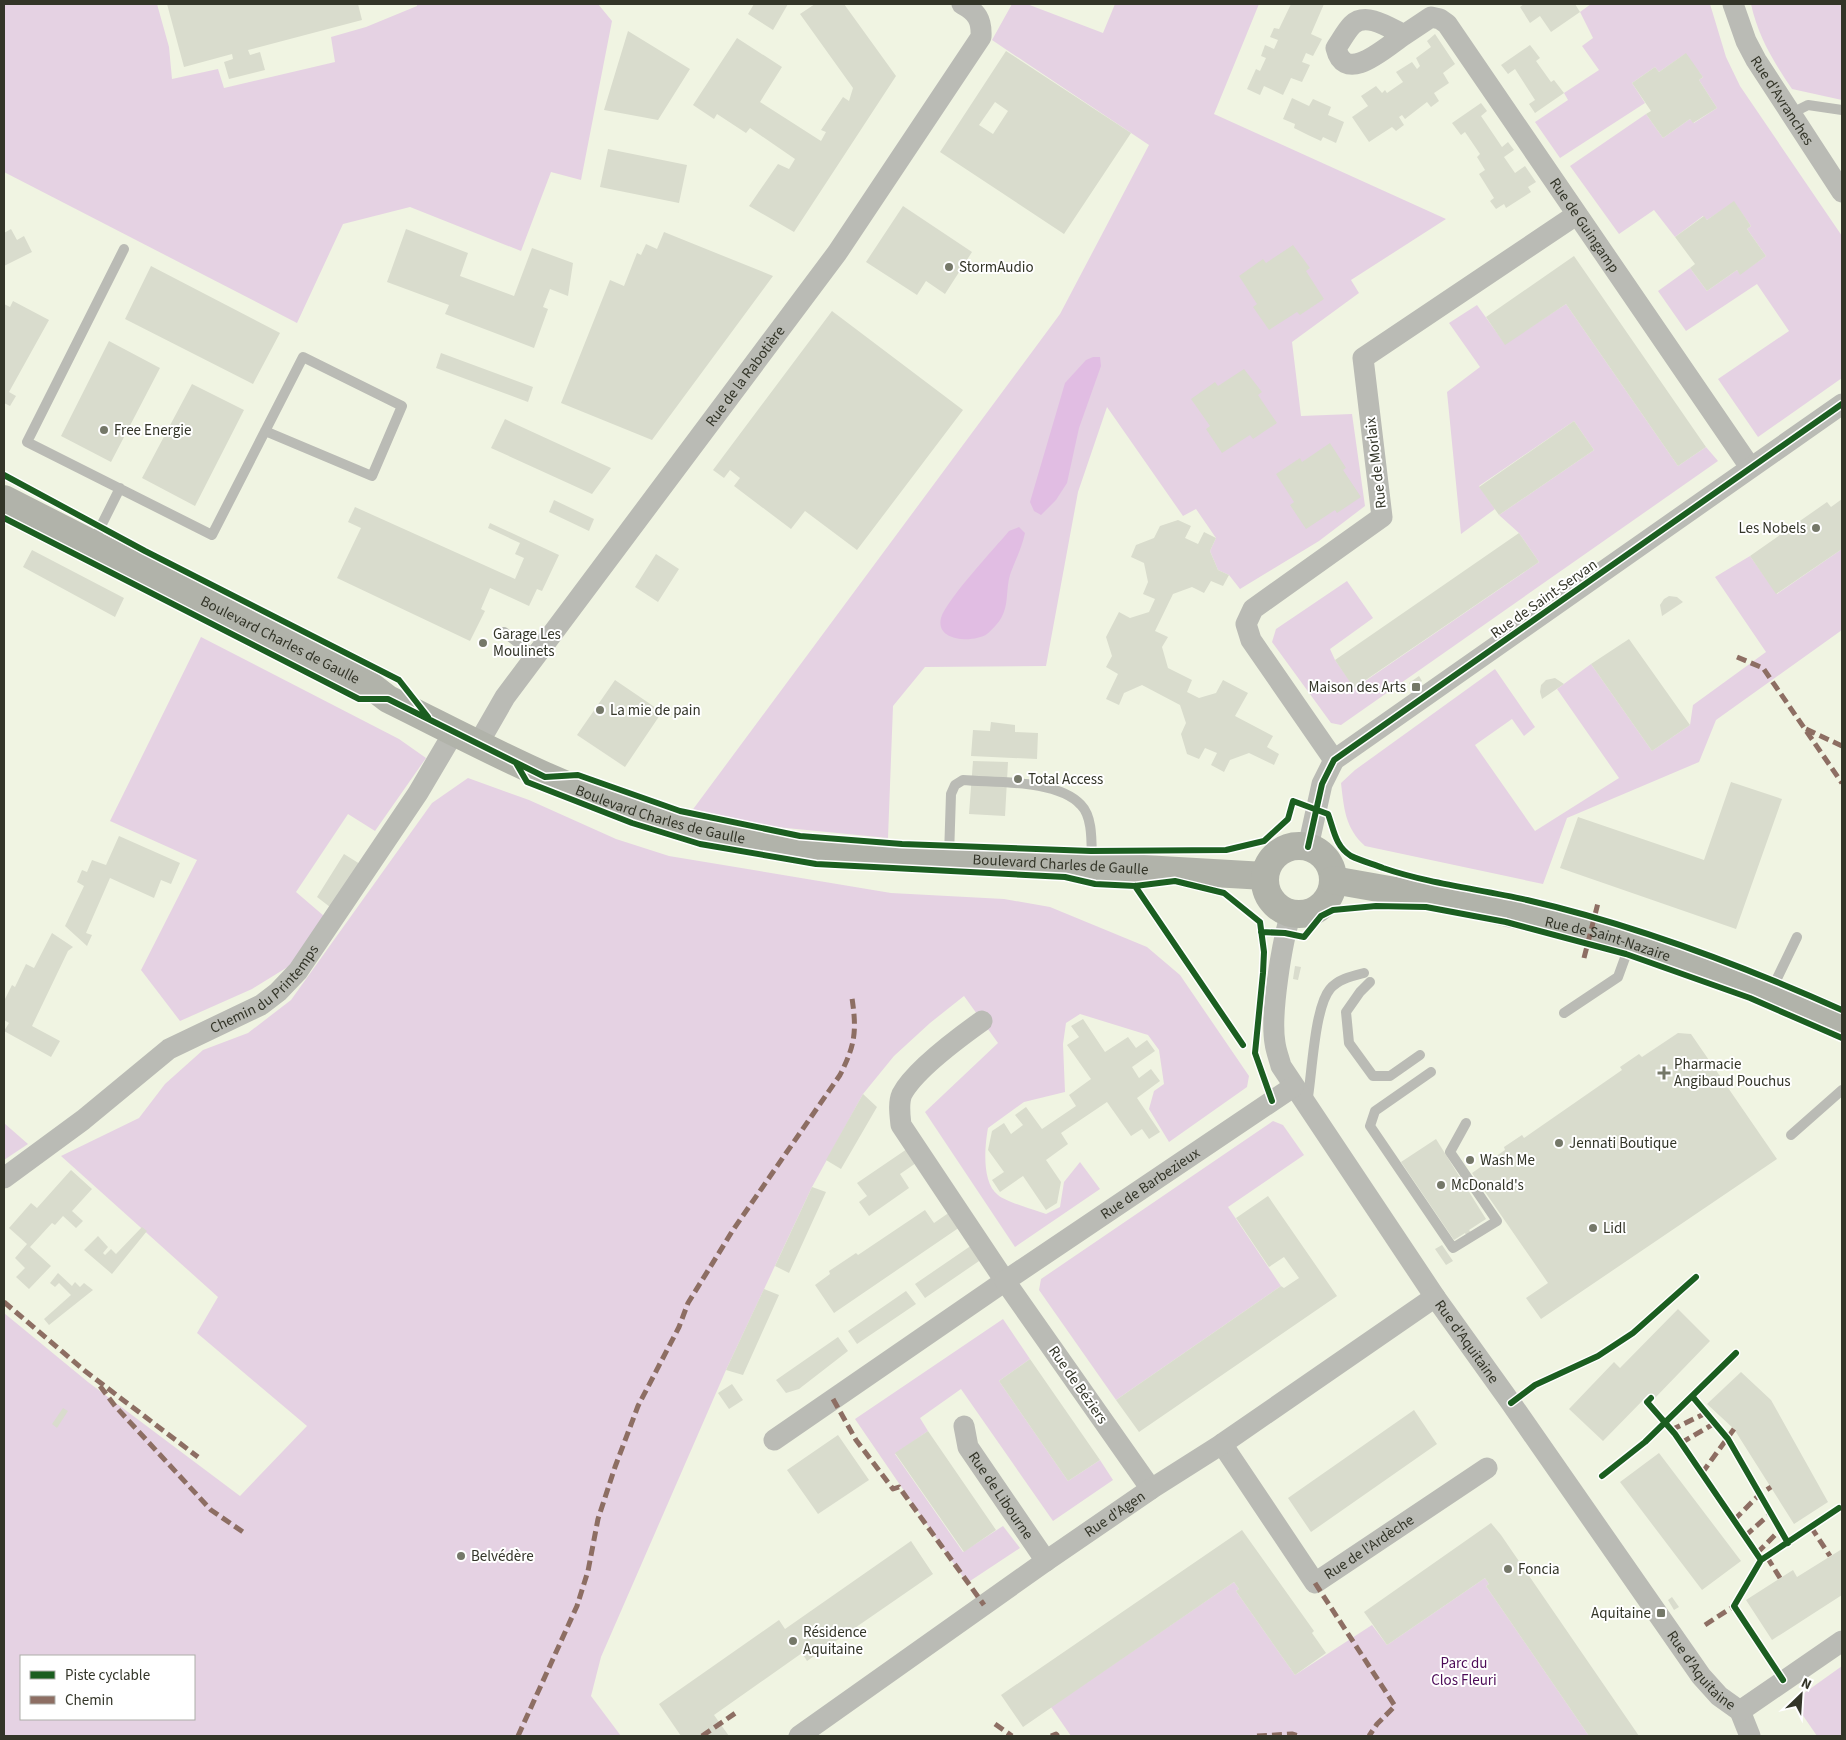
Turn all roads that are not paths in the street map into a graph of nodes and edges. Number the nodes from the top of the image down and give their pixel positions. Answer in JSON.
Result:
{"nodes":[{"id":1,"x":962,"y":4,"type":"edge"},
{"id":2,"x":1733,"y":4,"type":"edge"},
{"id":3,"x":1404,"y":35,"type":"dead end"},
{"id":4,"x":1842,"y":110,"type":"edge"},
{"id":5,"x":1790,"y":114,"type":"junction"},
{"id":6,"x":1842,"y":192,"type":"edge"},
{"id":7,"x":1576,"y":215,"type":"junction"},
{"id":8,"x":124,"y":249,"type":"dead end"},
{"id":9,"x":1842,"y":404,"type":"edge"},
{"id":10,"x":266,"y":431,"type":"junction"},
{"id":11,"x":1750,"y":467,"type":"junction"},
{"id":12,"x":120,"y":488,"type":"junction"},
{"id":13,"x":4,"y":499,"type":"edge"},
{"id":14,"x":92,"y":544,"type":"junction"},
{"id":15,"x":504,"y":632,"type":"dead end"},
{"id":16,"x":535,"y":656,"type":"junction"},
{"id":17,"x":454,"y":732,"type":"junction"},
{"id":18,"x":478,"y":744,"type":"junction"},
{"id":19,"x":1334,"y":760,"type":"junction"},
{"id":20,"x":1308,"y":847,"type":"junction"},
{"id":21,"x":948,"y":858,"type":"junction"},
{"id":22,"x":1092,"y":865,"type":"junction"},
{"id":23,"x":1265,"y":876,"type":"junction"},
{"id":24,"x":1333,"y":880,"type":"junction"},
{"id":25,"x":1290,"y":913,"type":"junction"},
{"id":26,"x":1797,"y":937,"type":"dead end"},
{"id":27,"x":1630,"y":943,"type":"junction"},
{"id":28,"x":1364,"y":972,"type":"dead end"},
{"id":29,"x":1370,"y":982,"type":"dead end"},
{"id":30,"x":1769,"y":994,"type":"junction"},
{"id":31,"x":1564,"y":1013,"type":"dead end"},
{"id":32,"x":1840,"y":1019,"type":"edge"},
{"id":33,"x":982,"y":1020,"type":"dead end"},
{"id":34,"x":1420,"y":1055,"type":"dead end"},
{"id":35,"x":1431,"y":1072,"type":"dead end"},
{"id":36,"x":1293,"y":1087,"type":"junction"},
{"id":37,"x":1842,"y":1090,"type":"edge"},
{"id":38,"x":1307,"y":1107,"type":"junction"},
{"id":39,"x":1466,"y":1123,"type":"dead end"},
{"id":40,"x":1791,"y":1135,"type":"dead end"},
{"id":41,"x":4,"y":1178,"type":"edge"},
{"id":42,"x":1006,"y":1281,"type":"junction"},
{"id":43,"x":1435,"y":1297,"type":"junction"},
{"id":44,"x":964,"y":1426,"type":"dead end"},
{"id":45,"x":774,"y":1440,"type":"dead end"},
{"id":46,"x":1222,"y":1444,"type":"junction"},
{"id":47,"x":1487,"y":1468,"type":"dead end"},
{"id":48,"x":1151,"y":1489,"type":"junction"},
{"id":49,"x":1046,"y":1561,"type":"junction"},
{"id":50,"x":1842,"y":1641,"type":"edge"},
{"id":51,"x":1740,"y":1711,"type":"junction"},
{"id":52,"x":799,"y":1736,"type":"edge"},
{"id":53,"x":1750,"y":1736,"type":"edge"}],
"edges":[{"from":1,"to":16,"type":"street","name":"Rue de la Rabotière"},
{"from":2,"to":5,"type":"street","name":"Rue d'Avranches"},
{"from":3,"to":7,"type":"street","name":"Rue de Guingamp"},
{"from":4,"to":5,"type":"lane"},
{"from":5,"to":6,"type":"street","name":"Rue d'Avranches"},
{"from":7,"to":11,"type":"street","name":"Rue de Guingamp"},
{"from":7,"to":19,"type":"street","name":"Rue de Morlaix"},
{"from":8,"to":12,"type":"lane"},
{"from":9,"to":11,"type":"street","name":"Rue de Saint-Servan"},
{"from":10,"to":10,"type":"lane"},
{"from":10,"to":12,"type":"lane"},
{"from":11,"to":19,"type":"street","name":"Rue de Saint-Servan"},
{"from":12,"to":14,"type":"lane"},
{"from":13,"to":14,"type":"main road","name":"Boulevard Charles de Gaulle"},
{"from":14,"to":17,"type":"main road","name":"Boulevard Charles de Gaulle"},
{"from":15,"to":16,"type":"lane"},
{"from":16,"to":18,"type":"street","name":"Rue de la Rabotière"},
{"from":17,"to":18,"type":"main road","name":"Boulevard Charles de Gaulle"},
{"from":17,"to":41,"type":"street","name":"Chemin du Printemps"},
{"from":18,"to":21,"type":"main road","name":"Boulevard Charles de Gaulle"},
{"from":19,"to":20,"type":"street","name":"Rue de Saint-Servan"},
{"from":20,"to":23,"type":"main road"},
{"from":20,"to":24,"type":"main road"},
{"from":21,"to":22,"type":"main road","name":"Boulevard Charles de Gaulle"},
{"from":21,"to":22,"type":"lane"},
{"from":22,"to":23,"type":"main road","name":"Boulevard Charles de Gaulle"},
{"from":23,"to":25,"type":"main road"},
{"from":24,"to":25,"type":"main road"},
{"from":24,"to":27,"type":"main road","name":"Rue de Saint-Nazaire"},
{"from":25,"to":36,"type":"street","name":"Rue d'Aquitaine"},
{"from":26,"to":30,"type":"lane"},
{"from":27,"to":30,"type":"main road","name":"Rue de Saint-Nazaire"},
{"from":27,"to":31,"type":"lane"},
{"from":28,"to":38,"type":"lane"},
{"from":29,"to":34,"type":"lane"},
{"from":30,"to":32,"type":"main road","name":"Rue de Saint-Nazaire"},
{"from":33,"to":42,"type":"street","name":"Rue de Béziers"},
{"from":35,"to":39,"type":"lane"},
{"from":36,"to":38,"type":"street","name":"Rue d'Aquitaine"},
{"from":36,"to":42,"type":"street","name":"Rue de Barbezieux"},
{"from":37,"to":40,"type":"lane"},
{"from":38,"to":43,"type":"street","name":"Rue d'Aquitaine"},
{"from":42,"to":45,"type":"street","name":"Rue de Barbezieux"},
{"from":42,"to":48,"type":"street","name":"Rue de Béziers"},
{"from":43,"to":46,"type":"street","name":"Rue d'Agen"},
{"from":43,"to":51,"type":"street","name":"Rue d'Aquitaine"},
{"from":44,"to":49,"type":"street","name":"Rue de Libourne"},
{"from":46,"to":47,"type":"street","name":"Rue de l'Ardèche"},
{"from":46,"to":48,"type":"street","name":"Rue d'Agen"},
{"from":48,"to":49,"type":"street","name":"Rue d'Agen"},
{"from":49,"to":52,"type":"street","name":"Rue d'Agen"},
{"from":50,"to":51,"type":"street"},
{"from":51,"to":53,"type":"street","name":"Rue d'Aquitaine"}]}
